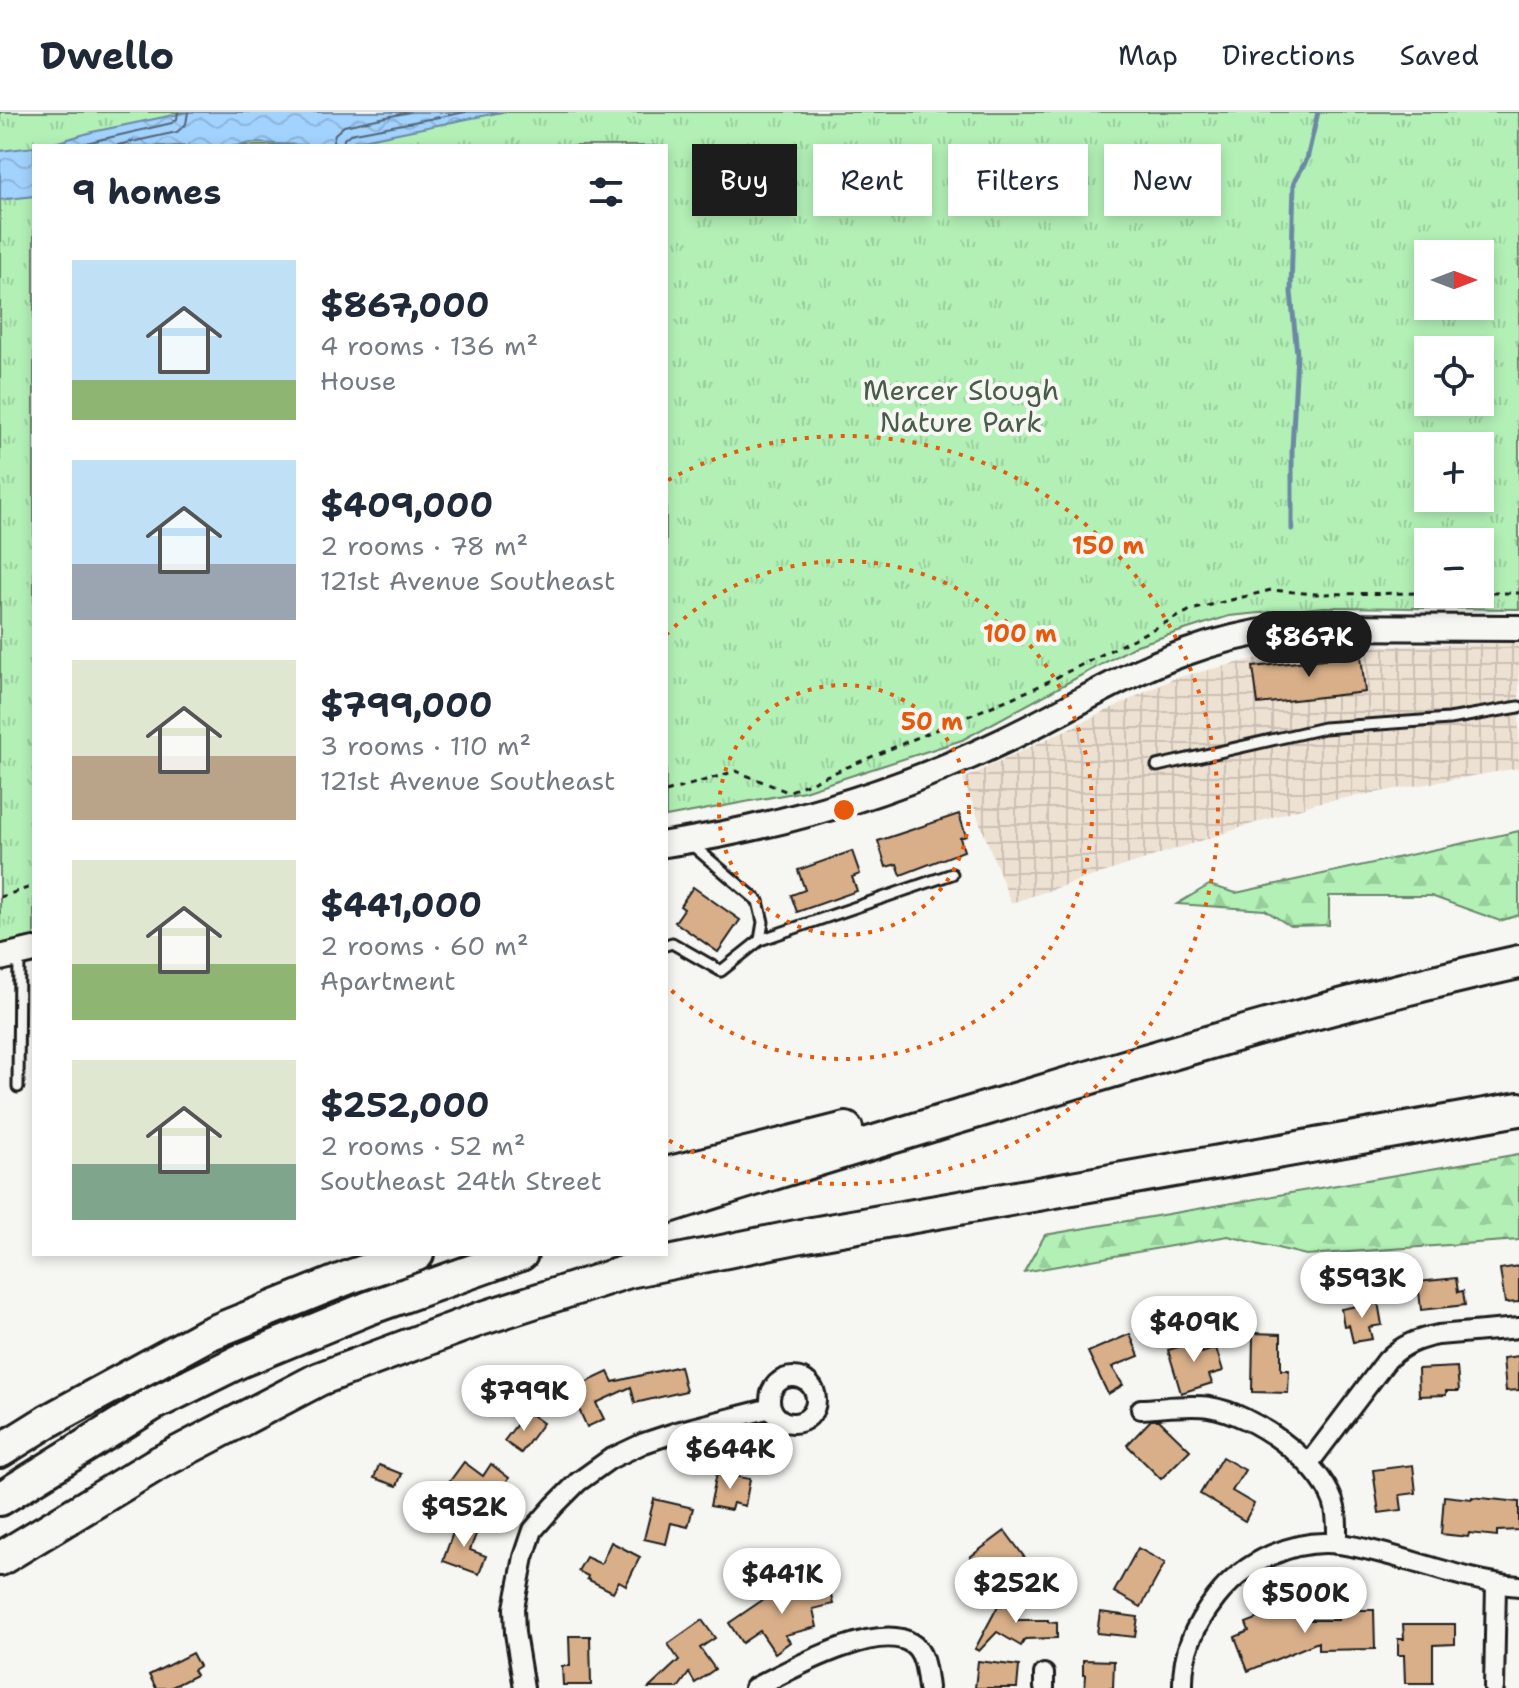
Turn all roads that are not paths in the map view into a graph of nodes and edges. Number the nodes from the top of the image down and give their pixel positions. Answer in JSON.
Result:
{"nodes":[{"id":1,"x":1519,"y":628,"type":"edge"},
{"id":2,"x":1519,"y":707,"type":"edge"},
{"id":3,"x":1157,"y":766,"type":"dead end"},
{"id":4,"x":677,"y":843,"type":"edge"},
{"id":5,"x":952,"y":874,"type":"dead end"},
{"id":6,"x":760,"y":940,"type":"junction"},
{"id":7,"x":668,"y":944,"type":"edge"},
{"id":8,"x":18,"y":954,"type":"edge"},
{"id":9,"x":1519,"y":962,"type":"edge"},
{"id":10,"x":1164,"y":1055,"type":"junction"},
{"id":11,"x":18,"y":1087,"type":"dead end"},
{"id":12,"x":1519,"y":1109,"type":"edge"},
{"id":13,"x":668,"y":1174,"type":"edge"},
{"id":14,"x":668,"y":1206,"type":"edge"},
{"id":15,"x":411,"y":1256,"type":"edge"},
{"id":16,"x":515,"y":1256,"type":"edge"},
{"id":17,"x":1519,"y":1328,"type":"edge"},
{"id":18,"x":771,"y":1408,"type":"dead end"},
{"id":19,"x":1141,"y":1409,"type":"dead end"},
{"id":20,"x":0,"y":1451,"type":"edge"},
{"id":21,"x":1309,"y":1463,"type":"junction"},
{"id":22,"x":0,"y":1499,"type":"edge"},
{"id":23,"x":1337,"y":1544,"type":"junction"},
{"id":24,"x":0,"y":1559,"type":"edge"},
{"id":25,"x":1496,"y":1584,"type":"junction"},
{"id":26,"x":1519,"y":1586,"type":"edge"},
{"id":27,"x":524,"y":1688,"type":"edge"},
{"id":28,"x":754,"y":1688,"type":"edge"},
{"id":29,"x":928,"y":1688,"type":"edge"},
{"id":30,"x":1183,"y":1688,"type":"edge"},
{"id":31,"x":1494,"y":1688,"type":"edge"}],
"edges":[{"from":1,"to":4,"type":"street"},
{"from":2,"to":3,"type":"lane"},
{"from":4,"to":6,"type":"lane"},
{"from":5,"to":6,"type":"lane"},
{"from":6,"to":7,"type":"lane"},
{"from":8,"to":11,"type":"lane"},
{"from":9,"to":10,"type":"highway"},
{"from":10,"to":13,"type":"highway"},
{"from":10,"to":14,"type":"highway"},
{"from":12,"to":24,"type":"highway"},
{"from":15,"to":20,"type":"highway"},
{"from":16,"to":22,"type":"highway"},
{"from":17,"to":21,"type":"street"},
{"from":18,"to":27,"type":"street"},
{"from":19,"to":21,"type":"street"},
{"from":21,"to":23,"type":"street"},
{"from":23,"to":25,"type":"street"},
{"from":23,"to":30,"type":"street"},
{"from":25,"to":26,"type":"street"},
{"from":25,"to":31,"type":"street"},
{"from":28,"to":29,"type":"street"}]}
